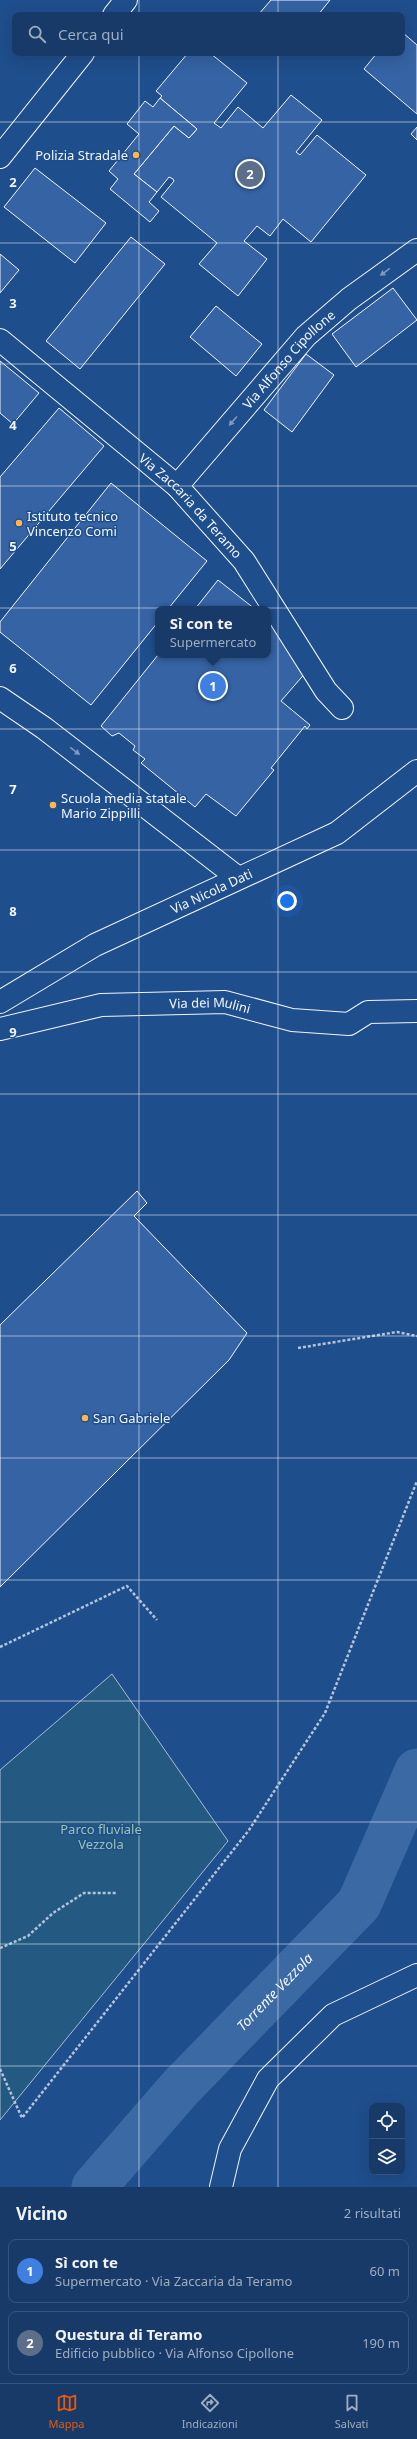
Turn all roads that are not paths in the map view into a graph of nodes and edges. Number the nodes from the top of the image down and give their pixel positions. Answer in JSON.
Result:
{"nodes":[{"id":1,"x":126,"y":0,"type":"edge"},
{"id":2,"x":116,"y":12,"type":"edge"},
{"id":3,"x":81,"y":56,"type":"edge"},
{"id":4,"x":0,"y":157,"type":"edge"},
{"id":5,"x":417,"y":250,"type":"edge"},
{"id":6,"x":0,"y":340,"type":"edge"},
{"id":7,"x":177,"y":486,"type":"junction"},
{"id":8,"x":0,"y":698,"type":"edge"},
{"id":9,"x":342,"y":708,"type":"dead end"},
{"id":10,"x":417,"y":771,"type":"edge"},
{"id":11,"x":237,"y":877,"type":"junction"},
{"id":12,"x":0,"y":1002,"type":"edge"},
{"id":13,"x":417,"y":1011,"type":"edge"},
{"id":14,"x":0,"y":1029,"type":"edge"},
{"id":15,"x":417,"y":1975,"type":"edge"},
{"id":16,"x":221,"y":2187,"type":"edge"}],
"edges":[{"from":1,"to":2,"type":"street"},
{"from":3,"to":4,"type":"street"},
{"from":5,"to":7,"type":"street","name":"Via Alfonso Cipollone","one_way":true},
{"from":6,"to":7,"type":"street","name":"Via Zaccaria da Teramo"},
{"from":7,"to":9,"type":"street","name":"Via Zaccaria da Teramo"},
{"from":8,"to":11,"type":"street","one_way":true},
{"from":10,"to":11,"type":"street","name":"Via Nicola Dati"},
{"from":11,"to":12,"type":"street","name":"Via Nicola Dati"},
{"from":13,"to":14,"type":"street","name":"Via dei Mulini"},
{"from":15,"to":16,"type":"street"}]}
